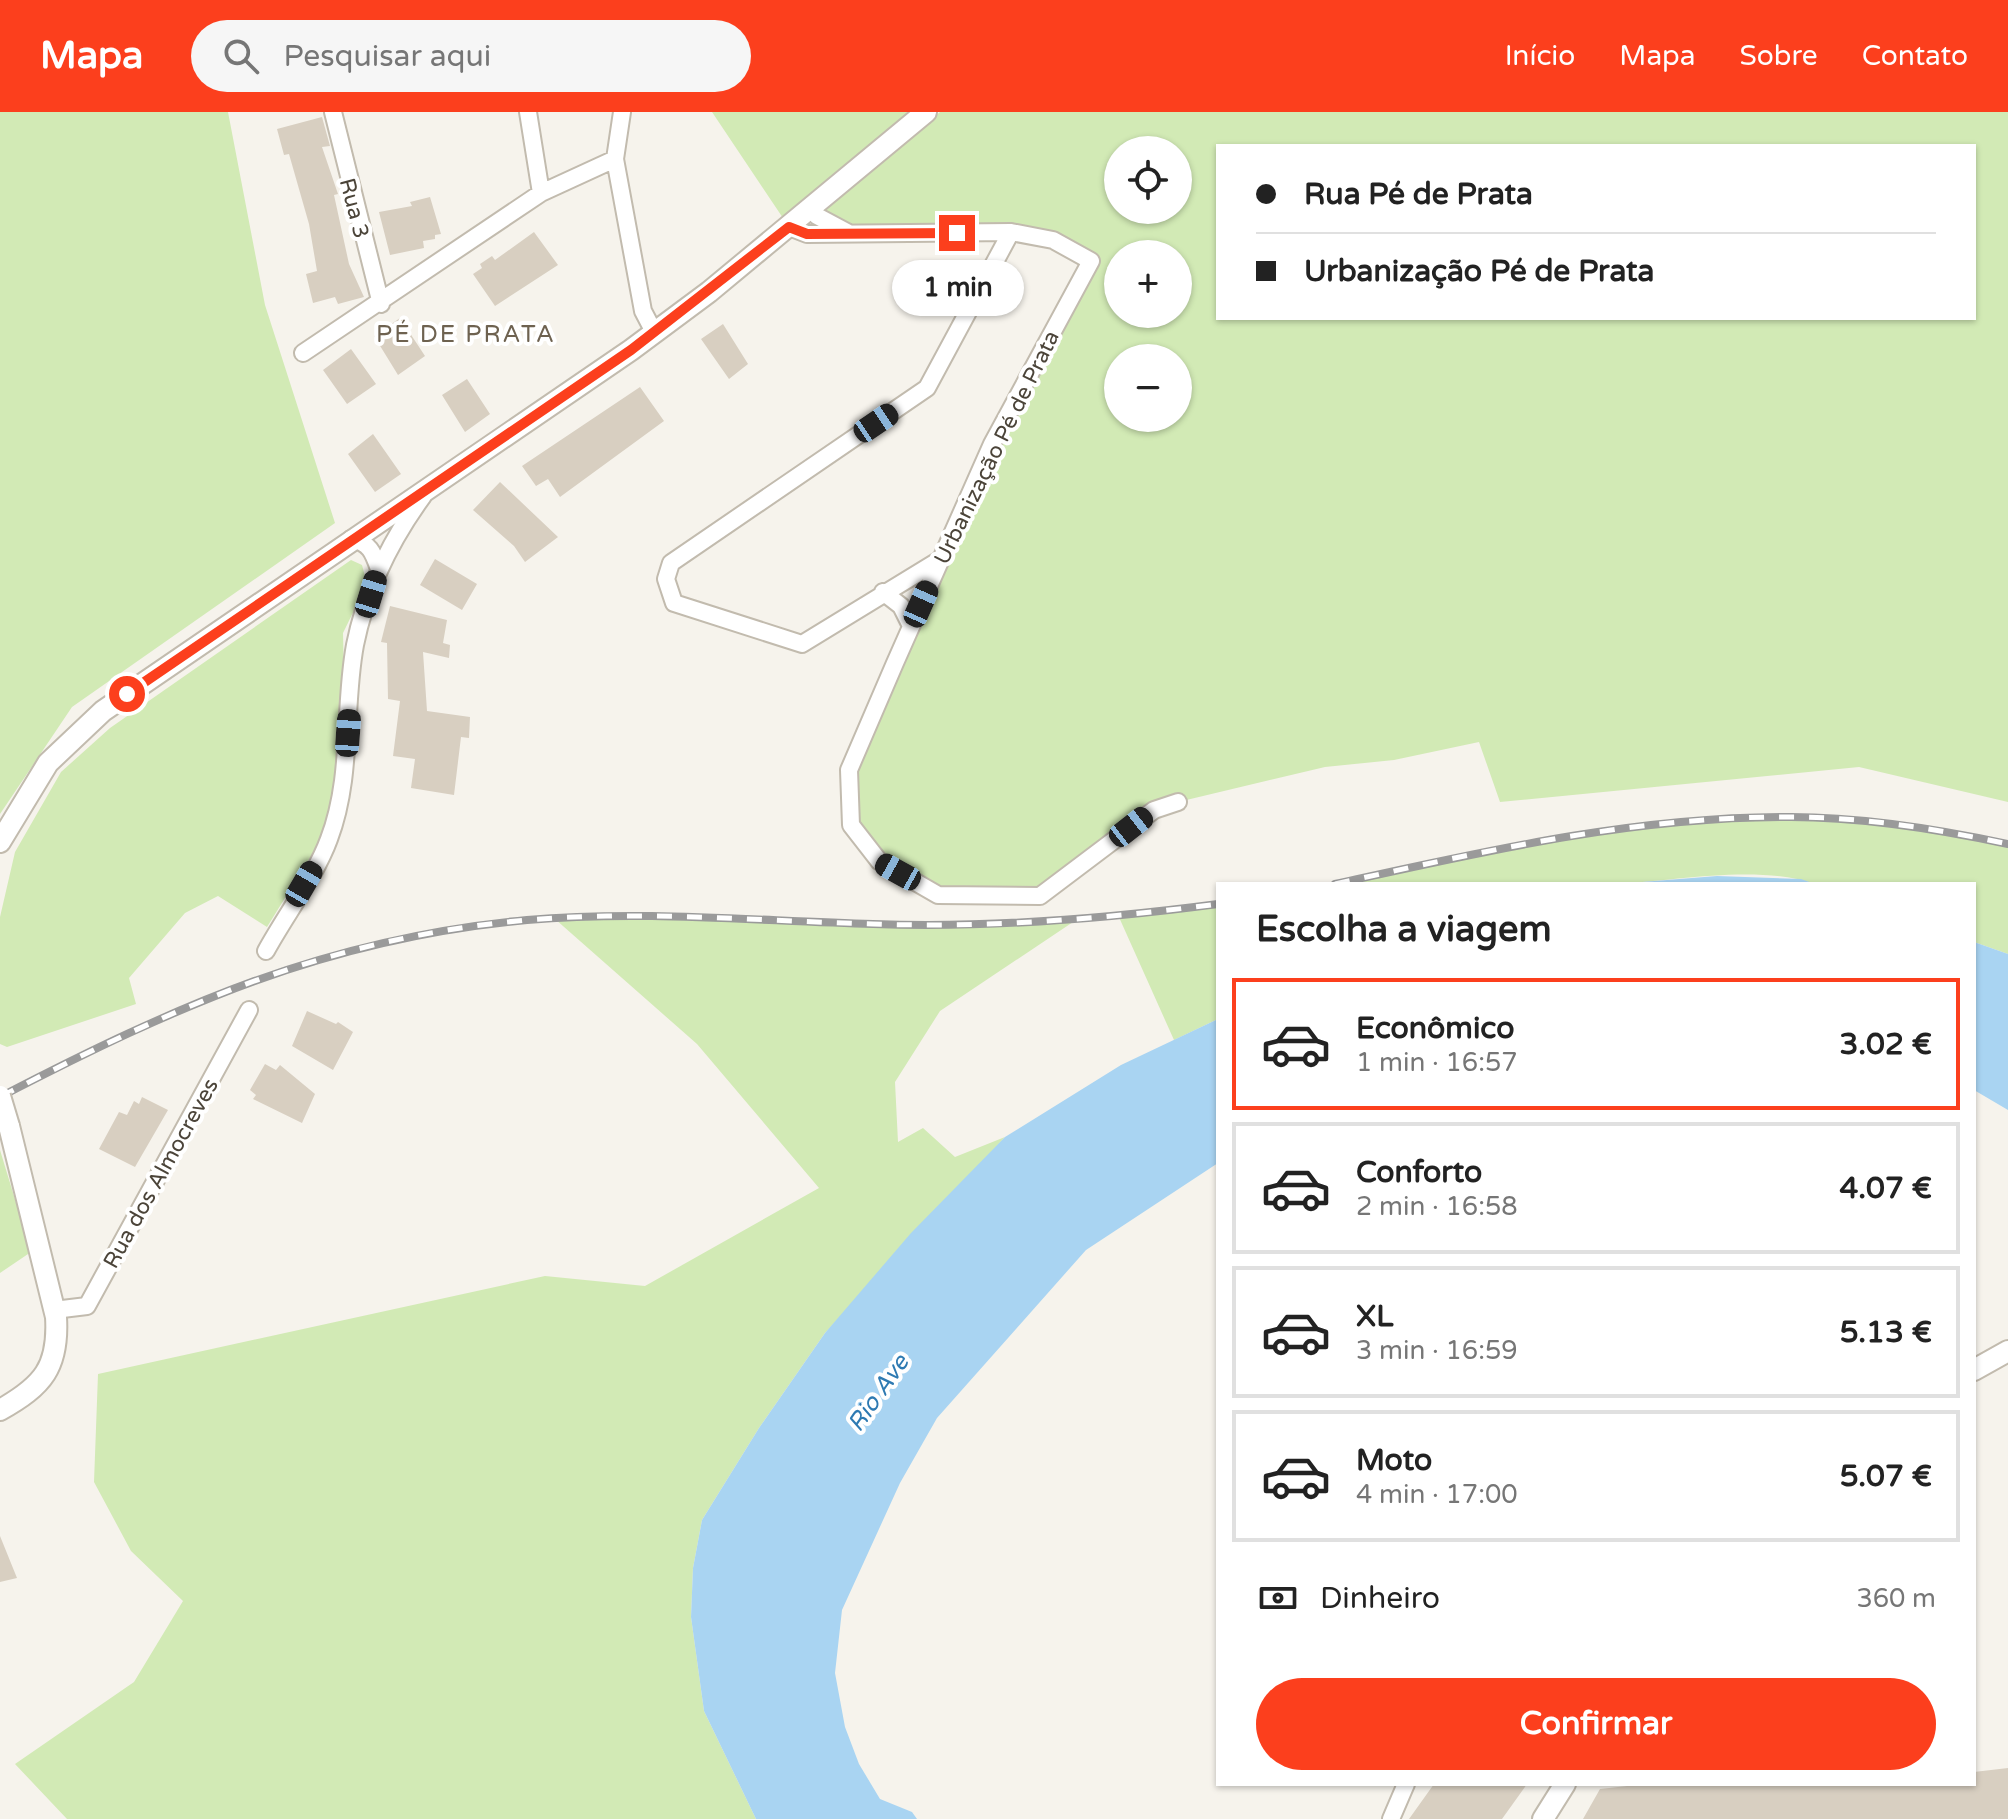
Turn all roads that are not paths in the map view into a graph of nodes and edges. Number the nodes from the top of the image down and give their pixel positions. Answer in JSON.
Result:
{"nodes":[{"id":1,"x":333,"y":112,"type":"edge"},
{"id":2,"x":528,"y":112,"type":"edge"},
{"id":3,"x":622,"y":112,"type":"edge"},
{"id":4,"x":926,"y":112,"type":"edge"},
{"id":5,"x":615,"y":159,"type":"junction"},
{"id":6,"x":541,"y":193,"type":"junction"},
{"id":7,"x":811,"y":209,"type":"junction"},
{"id":8,"x":789,"y":227,"type":"junction"},
{"id":9,"x":1011,"y":232,"type":"junction"},
{"id":10,"x":849,"y":233,"type":"junction"},
{"id":11,"x":381,"y":304,"type":"junction"},
{"id":12,"x":654,"y":332,"type":"junction"},
{"id":13,"x":303,"y":353,"type":"dead end"},
{"id":14,"x":431,"y":484,"type":"junction"},
{"id":15,"x":351,"y":539,"type":"junction"},
{"id":16,"x":941,"y":559,"type":"junction"},
{"id":17,"x":379,"y":569,"type":"junction"},
{"id":18,"x":883,"y":592,"type":"junction"},
{"id":19,"x":911,"y":626,"type":"junction"},
{"id":20,"x":1178,"y":802,"type":"dead end"},
{"id":21,"x":0,"y":842,"type":"edge"},
{"id":22,"x":266,"y":951,"type":"dead end"},
{"id":23,"x":249,"y":1010,"type":"dead end"},
{"id":24,"x":0,"y":1096,"type":"edge"},
{"id":25,"x":54,"y":1310,"type":"junction"},
{"id":26,"x":2008,"y":1351,"type":"edge"},
{"id":27,"x":1976,"y":1369,"type":"edge"},
{"id":28,"x":0,"y":1410,"type":"edge"},
{"id":29,"x":1405,"y":1786,"type":"edge"},
{"id":30,"x":1564,"y":1786,"type":"edge"},
{"id":31,"x":1391,"y":1819,"type":"edge"},
{"id":32,"x":1543,"y":1819,"type":"edge"}],
"edges":[{"from":1,"to":11,"type":"street","name":"Rua 3"},
{"from":2,"to":6,"type":"street"},
{"from":3,"to":5,"type":"street"},
{"from":4,"to":7,"type":"street"},
{"from":5,"to":6,"type":"street"},
{"from":5,"to":12,"type":"street"},
{"from":6,"to":11,"type":"street"},
{"from":7,"to":8,"type":"street"},
{"from":7,"to":10,"type":"street"},
{"from":8,"to":10,"type":"street","name":"Urbanização Pé de Prata"},
{"from":8,"to":12,"type":"street"},
{"from":9,"to":10,"type":"street","name":"Urbanização Pé de Prata"},
{"from":9,"to":16,"type":"street","name":"Urbanização Pé de Prata"},
{"from":9,"to":18,"type":"street"},
{"from":11,"to":13,"type":"street"},
{"from":12,"to":14,"type":"street"},
{"from":14,"to":15,"type":"street"},
{"from":14,"to":17,"type":"street"},
{"from":15,"to":17,"type":"street"},
{"from":15,"to":21,"type":"street"},
{"from":16,"to":18,"type":"street"},
{"from":16,"to":19,"type":"street","name":"Urbanização Pé de Prata"},
{"from":17,"to":22,"type":"street"},
{"from":18,"to":19,"type":"street"},
{"from":19,"to":20,"type":"street","name":"Urbanização Pé de Prata"},
{"from":23,"to":25,"type":"street","name":"Rua dos Almocreves"},
{"from":24,"to":25,"type":"street","bridge":true},
{"from":25,"to":28,"type":"street"},
{"from":26,"to":27,"type":"street"},
{"from":29,"to":31,"type":"street"},
{"from":30,"to":32,"type":"street"}]}
